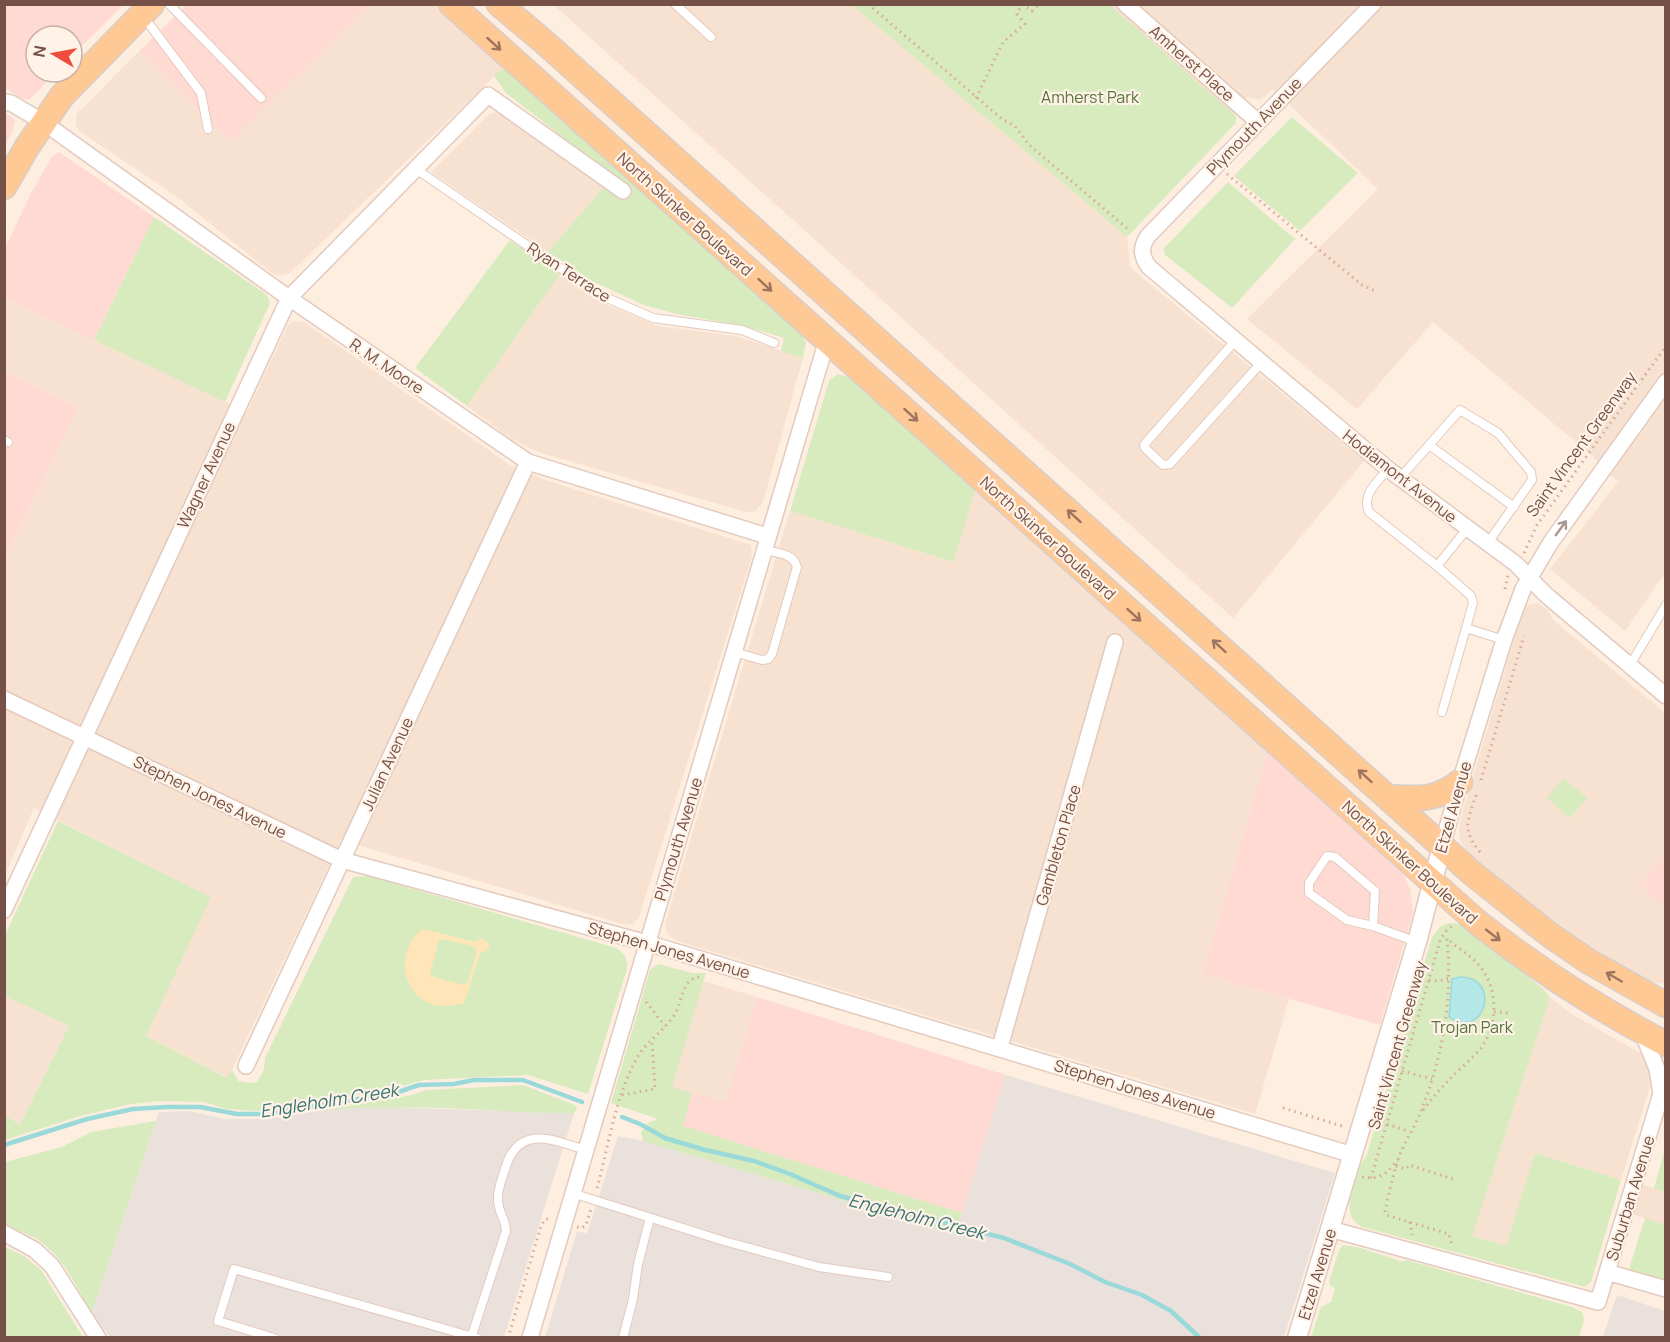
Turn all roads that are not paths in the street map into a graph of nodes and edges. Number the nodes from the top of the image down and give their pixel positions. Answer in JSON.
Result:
{"nodes":[{"id":1,"x":169,"y":4,"type":"edge"},
{"id":2,"x":451,"y":4,"type":"edge"},
{"id":3,"x":499,"y":4,"type":"edge"},
{"id":4,"x":675,"y":4,"type":"edge"},
{"id":5,"x":1125,"y":4,"type":"edge"},
{"id":6,"x":1372,"y":4,"type":"edge"},
{"id":7,"x":147,"y":9,"type":"edge"},
{"id":8,"x":711,"y":37,"type":"dead end"},
{"id":9,"x":261,"y":98,"type":"dead end"},
{"id":10,"x":4,"y":102,"type":"edge"},
{"id":11,"x":44,"y":122,"type":"junction"},
{"id":12,"x":1258,"y":122,"type":"junction"},
{"id":13,"x":208,"y":129,"type":"dead end"},
{"id":14,"x":416,"y":169,"type":"junction"},
{"id":15,"x":4,"y":187,"type":"edge"},
{"id":16,"x":623,"y":191,"type":"dead end"},
{"id":17,"x":1142,"y":251,"type":"joint"},
{"id":18,"x":289,"y":298,"type":"junction"},
{"id":19,"x":827,"y":340,"type":"junction"},
{"id":20,"x":1235,"y":341,"type":"junction"},
{"id":21,"x":774,"y":343,"type":"dead end"},
{"id":22,"x":1261,"y":363,"type":"junction"},
{"id":23,"x":1665,"y":382,"type":"edge"},
{"id":24,"x":1429,"y":445,"type":"junction"},
{"id":25,"x":528,"y":462,"type":"junction"},
{"id":26,"x":1394,"y":474,"type":"junction"},
{"id":27,"x":1514,"y":507,"type":"junction"},
{"id":28,"x":1467,"y":529,"type":"junction"},
{"id":29,"x":765,"y":543,"type":"junction"},
{"id":30,"x":1487,"y":544,"type":"junction"},
{"id":31,"x":1437,"y":566,"type":"junction"},
{"id":32,"x":1529,"y":578,"type":"junction"},
{"id":33,"x":1665,"y":605,"type":"edge"},
{"id":34,"x":1466,"y":628,"type":"junction"},
{"id":35,"x":1504,"y":640,"type":"junction"},
{"id":36,"x":1115,"y":642,"type":"dead end"},
{"id":37,"x":734,"y":652,"type":"junction"},
{"id":38,"x":1630,"y":665,"type":"junction"},
{"id":39,"x":1665,"y":696,"type":"edge"},
{"id":40,"x":4,"y":699,"type":"edge"},
{"id":41,"x":1442,"y":712,"type":"dead end"},
{"id":42,"x":84,"y":737,"type":"junction"},
{"id":43,"x":1460,"y":782,"type":"junction"},
{"id":44,"x":1388,"y":797,"type":"junction"},
{"id":45,"x":1442,"y":846,"type":"junction"},
{"id":46,"x":342,"y":860,"type":"junction"},
{"id":47,"x":1433,"y":884,"type":"junction"},
{"id":48,"x":4,"y":910,"type":"edge"},
{"id":49,"x":1373,"y":926,"type":"junction"},
{"id":50,"x":1417,"y":942,"type":"junction"},
{"id":51,"x":647,"y":943,"type":"junction"},
{"id":52,"x":1665,"y":1005,"type":"edge"},
{"id":53,"x":1642,"y":1032,"type":"junction"},
{"id":54,"x":1665,"y":1044,"type":"edge"},
{"id":55,"x":1000,"y":1047,"type":"junction"},
{"id":56,"x":246,"y":1066,"type":"dead end"},
{"id":57,"x":1663,"y":1092,"type":"edge"},
{"id":58,"x":585,"y":1150,"type":"junction"},
{"id":59,"x":1353,"y":1155,"type":"junction"},
{"id":60,"x":572,"y":1193,"type":"junction"},
{"id":61,"x":650,"y":1218,"type":"junction"},
{"id":62,"x":1330,"y":1229,"type":"junction"},
{"id":63,"x":4,"y":1233,"type":"edge"},
{"id":64,"x":1607,"y":1272,"type":"junction"},
{"id":65,"x":888,"y":1277,"type":"dead end"},
{"id":66,"x":1665,"y":1289,"type":"edge"},
{"id":67,"x":473,"y":1337,"type":"edge"},
{"id":68,"x":98,"y":1338,"type":"edge"},
{"id":69,"x":274,"y":1338,"type":"edge"},
{"id":70,"x":530,"y":1338,"type":"edge"},
{"id":71,"x":623,"y":1338,"type":"edge"},
{"id":72,"x":1298,"y":1338,"type":"edge"}],
"edges":[{"from":1,"to":9,"type":"lane"},
{"from":2,"to":19,"type":"main road","name":"North Skinker Boulevard","one_way":true},
{"from":44,"to":3,"type":"main road","name":"North Skinker Boulevard","one_way":true},
{"from":4,"to":8,"type":"lane"},
{"from":5,"to":12,"type":"street","name":"Amherst Place"},
{"from":6,"to":12,"type":"street","name":"Plymouth Avenue"},
{"from":7,"to":11,"type":"main road"},
{"from":7,"to":13,"type":"lane"},
{"from":10,"to":11,"type":"street","name":"R. M. Moore"},
{"from":11,"to":15,"type":"main road"},
{"from":11,"to":18,"type":"street","name":"R. M. Moore"},
{"from":12,"to":17,"type":"street","name":"Plymouth Avenue"},
{"from":14,"to":16,"type":"street","name":"Wagner Avenue"},
{"from":14,"to":18,"type":"street","name":"Wagner Avenue"},
{"from":14,"to":21,"type":"lane","name":"Ryan Terrace"},
{"from":17,"to":20,"type":"street","name":"Hodiamont Avenue"},
{"from":18,"to":25,"type":"street","name":"R. M. Moore"},
{"from":18,"to":42,"type":"street","name":"Wagner Avenue"},
{"from":19,"to":29,"type":"street","name":"Plymouth Avenue"},
{"from":19,"to":47,"type":"main road","name":"North Skinker Boulevard","one_way":true},
{"from":20,"to":22,"type":"street","name":"Hodiamont Avenue"},
{"from":20,"to":22,"type":"lane"},
{"from":22,"to":26,"type":"street","name":"Hodiamont Avenue"},
{"from":32,"to":23,"type":"street","name":"Etzel Avenue","one_way":true},
{"from":24,"to":26,"type":"lane"},
{"from":24,"to":27,"type":"lane"},
{"from":24,"to":27,"type":"lane"},
{"from":25,"to":29,"type":"street","name":"R. M. Moore"},
{"from":25,"to":46,"type":"street","name":"Julian Avenue"},
{"from":26,"to":28,"type":"street","name":"Hodiamont Avenue"},
{"from":26,"to":31,"type":"lane"},
{"from":27,"to":30,"type":"lane"},
{"from":28,"to":30,"type":"street","name":"Hodiamont Avenue"},
{"from":28,"to":31,"type":"lane"},
{"from":29,"to":37,"type":"street","name":"Plymouth Avenue"},
{"from":29,"to":37,"type":"lane"},
{"from":30,"to":32,"type":"street","name":"Hodiamont Avenue"},
{"from":31,"to":34,"type":"lane"},
{"from":32,"to":35,"type":"street","name":"Etzel Avenue"},
{"from":32,"to":38,"type":"street","name":"Hodiamont Avenue"},
{"from":33,"to":38,"type":"lane"},
{"from":34,"to":35,"type":"lane"},
{"from":34,"to":41,"type":"lane"},
{"from":35,"to":43,"type":"street","name":"Etzel Avenue"},
{"from":36,"to":55,"type":"street","name":"Gambleton Place"},
{"from":37,"to":51,"type":"street","name":"Plymouth Avenue"},
{"from":38,"to":39,"type":"street","name":"Hodiamont Avenue"},
{"from":40,"to":42,"type":"street","name":"Stephen Jones Avenue"},
{"from":42,"to":46,"type":"street","name":"Stephen Jones Avenue"},
{"from":42,"to":48,"type":"street","name":"Wagner Avenue"},
{"from":43,"to":44,"type":"main road"},
{"from":43,"to":45,"type":"street","name":"Etzel Avenue"},
{"from":44,"to":45,"type":"main road","name":"North Skinker Boulevard"},
{"from":45,"to":47,"type":"street","name":"Etzel Avenue"},
{"from":52,"to":45,"type":"main road","name":"North Skinker Boulevard","one_way":true},
{"from":46,"to":51,"type":"street","name":"Stephen Jones Avenue"},
{"from":46,"to":56,"type":"street","name":"Julian Avenue"},
{"from":47,"to":50,"type":"street","name":"Etzel Avenue"},
{"from":47,"to":53,"type":"main road","name":"North Skinker Boulevard","one_way":true},
{"from":49,"to":49,"type":"lane"},
{"from":49,"to":50,"type":"lane"},
{"from":50,"to":59,"type":"street","name":"Etzel Avenue"},
{"from":51,"to":55,"type":"street","name":"Stephen Jones Avenue"},
{"from":51,"to":58,"type":"street","name":"Plymouth Avenue"},
{"from":53,"to":54,"type":"main road","name":"North Skinker Boulevard"},
{"from":53,"to":57,"type":"street","name":"Suburban Avenue"},
{"from":55,"to":59,"type":"street","name":"Stephen Jones Avenue"},
{"from":57,"to":64,"type":"street","name":"Suburban Avenue"},
{"from":58,"to":60,"type":"street","name":"Plymouth Avenue"},
{"from":58,"to":67,"type":"lane"},
{"from":59,"to":62,"type":"street","name":"Etzel Avenue"},
{"from":60,"to":61,"type":"lane"},
{"from":60,"to":70,"type":"street","name":"Plymouth Avenue"},
{"from":61,"to":65,"type":"lane"},
{"from":61,"to":71,"type":"lane"},
{"from":62,"to":64,"type":"street","name":"Suburban Avenue"},
{"from":62,"to":72,"type":"street","name":"Etzel Avenue"},
{"from":63,"to":68,"type":"street"},
{"from":64,"to":66,"type":"street"},
{"from":67,"to":69,"type":"lane"}]}
